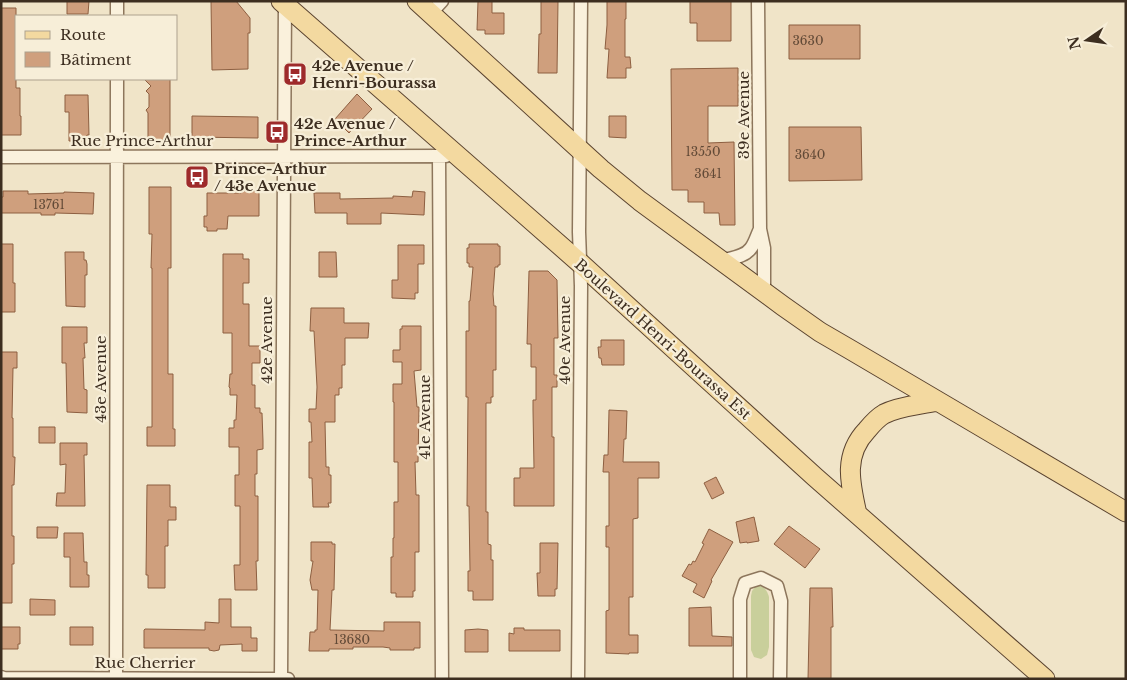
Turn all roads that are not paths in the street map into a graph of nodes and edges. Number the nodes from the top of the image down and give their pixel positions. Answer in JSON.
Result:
{"nodes":[{"id":1,"x":117,"y":1,"type":"edge"},
{"id":2,"x":581,"y":1,"type":"edge"},
{"id":3,"x":758,"y":1,"type":"edge"},
{"id":4,"x":284,"y":3,"type":"edge"},
{"id":5,"x":430,"y":5,"type":"edge"},
{"id":6,"x":117,"y":15,"type":"edge"},
{"id":7,"x":117,"y":80,"type":"edge"},
{"id":8,"x":580,"y":150,"type":"junction"},
{"id":9,"x":448,"y":155,"type":"junction"},
{"id":10,"x":284,"y":156,"type":"junction"},
{"id":11,"x":116,"y":157,"type":"junction"},
{"id":12,"x":1,"y":158,"type":"edge"},
{"id":13,"x":760,"y":229,"type":"junction"},
{"id":14,"x":721,"y":261,"type":"junction"},
{"id":15,"x":580,"y":263,"type":"junction"},
{"id":16,"x":764,"y":292,"type":"junction"},
{"id":17,"x":937,"y":401,"type":"junction"},
{"id":18,"x":1126,"y":512,"type":"edge"},
{"id":19,"x":857,"y":514,"type":"junction"},
{"id":20,"x":1,"y":677,"type":"edge"},
{"id":21,"x":116,"y":679,"type":"edge"},
{"id":22,"x":281,"y":679,"type":"edge"},
{"id":23,"x":289,"y":679,"type":"edge"},
{"id":24,"x":442,"y":679,"type":"edge"},
{"id":25,"x":578,"y":679,"type":"edge"},
{"id":26,"x":740,"y":679,"type":"edge"},
{"id":27,"x":780,"y":679,"type":"edge"},
{"id":28,"x":1045,"y":679,"type":"edge"}],
"edges":[{"from":1,"to":6,"type":"street"},
{"from":2,"to":8,"type":"street","name":"40e Avenue"},
{"from":3,"to":13,"type":"street","name":"39e Avenue"},
{"from":4,"to":9,"type":"main road","name":"Boulevard Henri-Bourassa Est"},
{"from":4,"to":10,"type":"street","name":"42e Avenue"},
{"from":5,"to":8,"type":"main road"},
{"from":7,"to":11,"type":"street","name":"43e Avenue"},
{"from":8,"to":14,"type":"main road"},
{"from":8,"to":15,"type":"street","name":"40e Avenue"},
{"from":9,"to":10,"type":"street","name":"Rue Prince-Arthur"},
{"from":9,"to":15,"type":"main road","name":"Boulevard Henri-Bourassa Est"},
{"from":9,"to":24,"type":"street","name":"41e Avenue"},
{"from":10,"to":11,"type":"street","name":"Rue Prince-Arthur"},
{"from":10,"to":22,"type":"street","name":"42e Avenue"},
{"from":11,"to":12,"type":"street","name":"Rue Prince-Arthur"},
{"from":11,"to":21,"type":"street","name":"43e Avenue"},
{"from":13,"to":14,"type":"street","name":"39e Avenue"},
{"from":13,"to":16,"type":"street","name":"39e Avenue"},
{"from":14,"to":16,"type":"main road"},
{"from":15,"to":19,"type":"main road","name":"Boulevard Henri-Bourassa Est"},
{"from":15,"to":25,"type":"street","name":"40e Avenue"},
{"from":16,"to":17,"type":"main road"},
{"from":17,"to":18,"type":"main road"},
{"from":17,"to":19,"type":"main road"},
{"from":19,"to":28,"type":"main road","name":"Boulevard Henri-Bourassa Est"},
{"from":20,"to":21,"type":"street","name":"Rue Cherrier"},
{"from":21,"to":22,"type":"street","name":"Rue Cherrier"},
{"from":22,"to":23,"type":"street","name":"Rue Cherrier"},
{"from":26,"to":27,"type":"street"}]}
